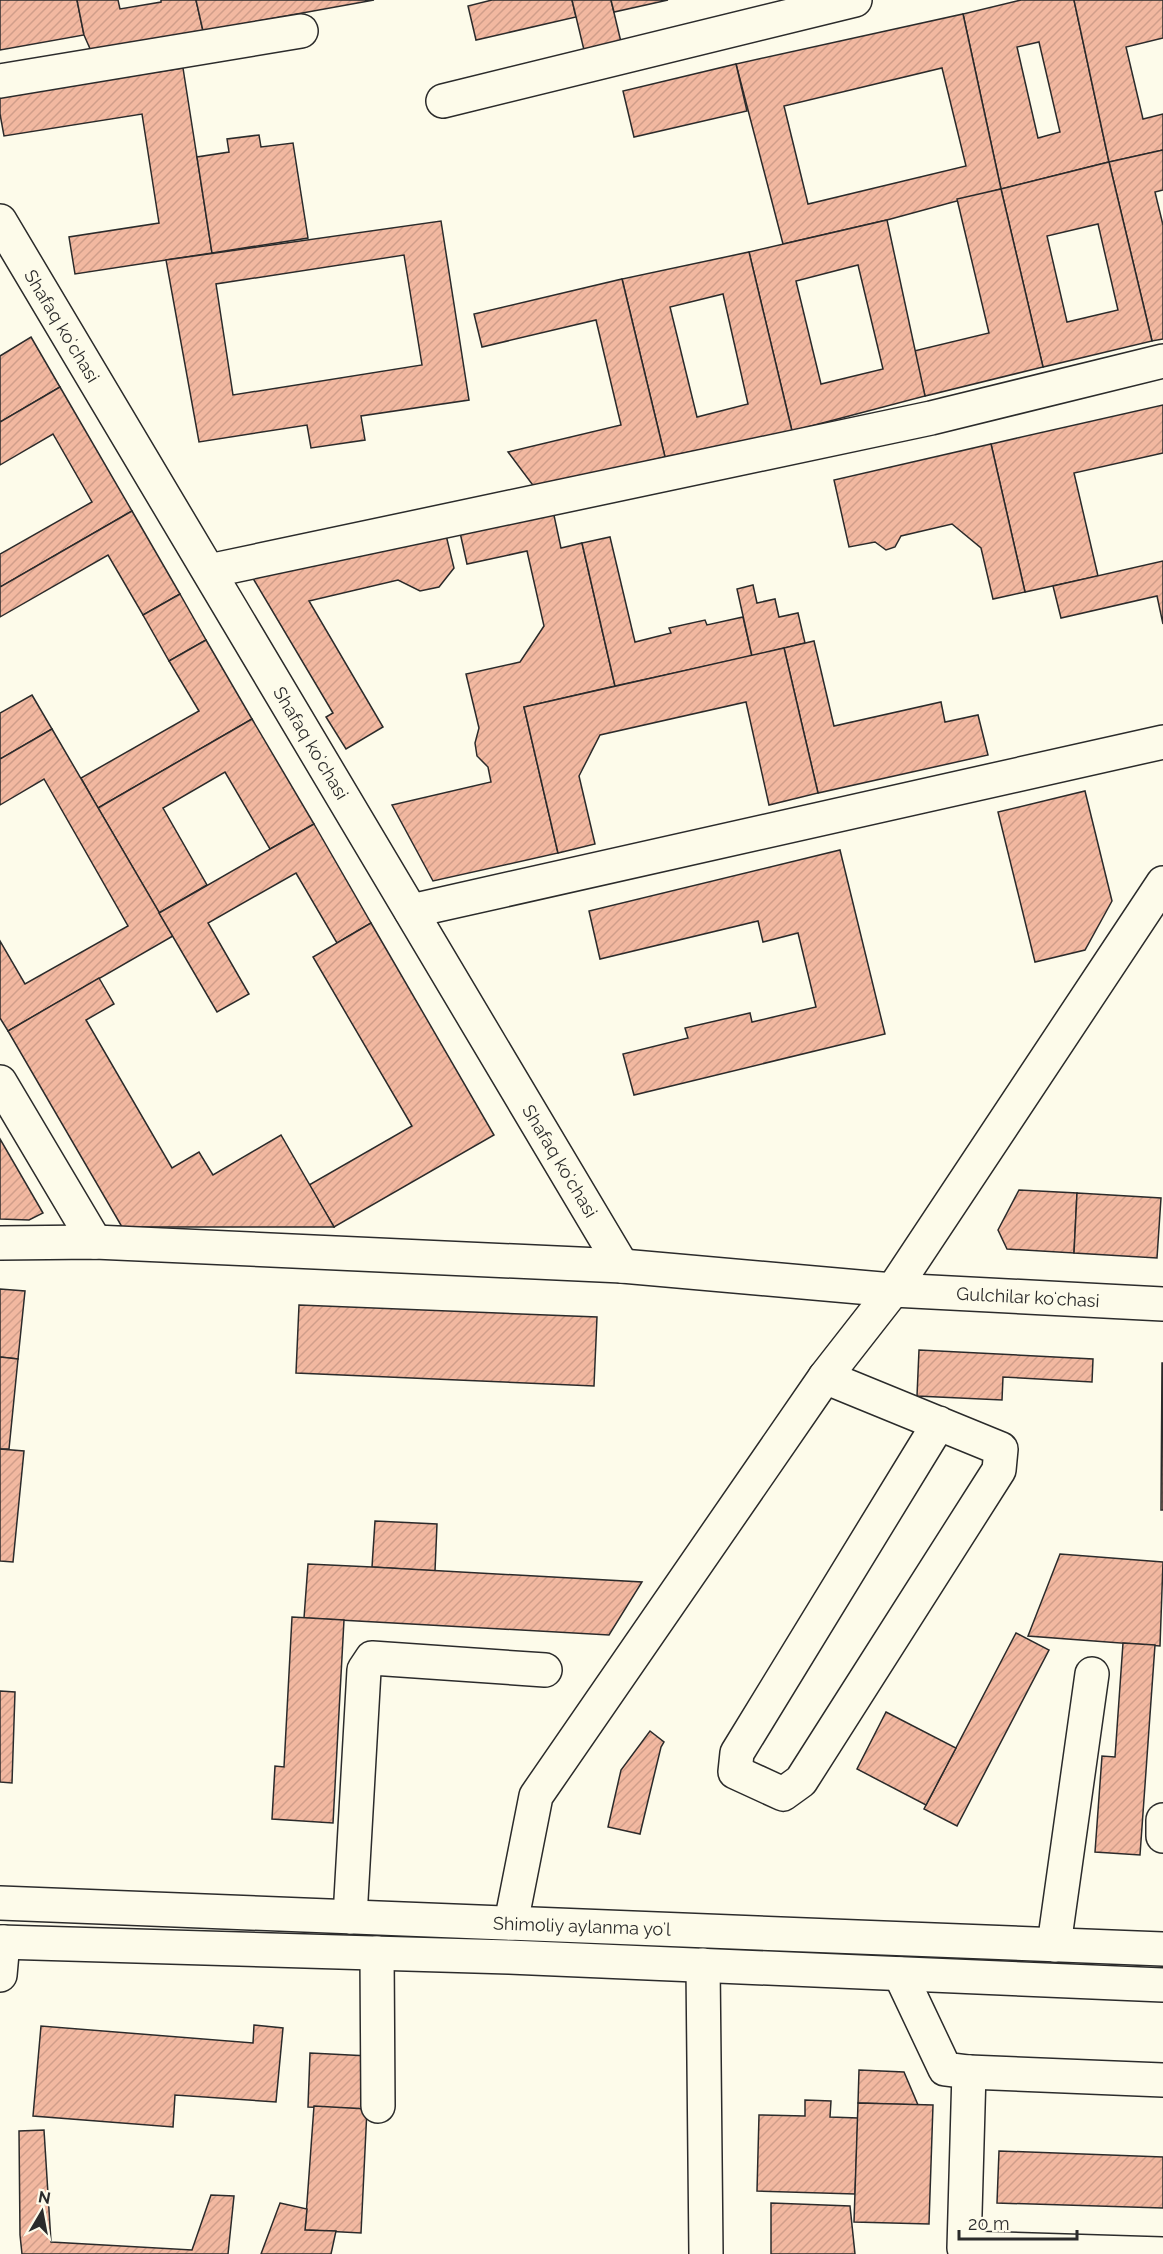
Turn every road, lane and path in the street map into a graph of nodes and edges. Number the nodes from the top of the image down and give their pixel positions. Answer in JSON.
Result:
{"nodes":[{"id":1,"x":855,"y":0,"type":"edge"},
{"id":2,"x":301,"y":30,"type":"dead end"},
{"id":3,"x":0,"y":81,"type":"edge"},
{"id":4,"x":443,"y":101,"type":"dead end"},
{"id":5,"x":0,"y":221,"type":"edge"},
{"id":6,"x":1163,"y":361,"type":"edge"},
{"id":7,"x":209,"y":571,"type":"junction"},
{"id":8,"x":1163,"y":742,"type":"edge"},
{"id":9,"x":1163,"y":883,"type":"edge"},
{"id":10,"x":411,"y":911,"type":"junction"},
{"id":11,"x":0,"y":1082,"type":"edge"},
{"id":12,"x":95,"y":1242,"type":"junction"},
{"id":13,"x":0,"y":1243,"type":"edge"},
{"id":14,"x":622,"y":1266,"type":"junction"},
{"id":15,"x":893,"y":1290,"type":"junction"},
{"id":16,"x":1163,"y":1304,"type":"edge"},
{"id":17,"x":825,"y":1377,"type":"junction"},
{"id":18,"x":939,"y":1423,"type":"junction"},
{"id":19,"x":545,"y":1670,"type":"dead end"},
{"id":20,"x":1092,"y":1674,"type":"dead end"},
{"id":21,"x":1163,"y":1820,"type":"edge"},
{"id":22,"x":1163,"y":1836,"type":"edge"},
{"id":23,"x":0,"y":1904,"type":"edge"},
{"id":24,"x":136,"y":1909,"type":"junction"},
{"id":25,"x":350,"y":1917,"type":"junction"},
{"id":26,"x":511,"y":1923,"type":"junction"},
{"id":27,"x":2,"y":1942,"type":"edge"},
{"id":28,"x":1053,"y":1944,"type":"junction"},
{"id":29,"x":137,"y":1946,"type":"junction"},
{"id":30,"x":1163,"y":1949,"type":"edge"},
{"id":31,"x":377,"y":1953,"type":"junction"},
{"id":32,"x":703,"y":1965,"type":"junction"},
{"id":33,"x":900,"y":1974,"type":"junction"},
{"id":34,"x":0,"y":1975,"type":"edge"},
{"id":35,"x":1163,"y":1985,"type":"edge"},
{"id":36,"x":969,"y":2072,"type":"junction"},
{"id":37,"x":1163,"y":2080,"type":"edge"},
{"id":38,"x":378,"y":2106,"type":"dead end"},
{"id":39,"x":706,"y":2254,"type":"edge"},
{"id":40,"x":1163,"y":2254,"type":"edge"}],
"edges":[{"from":1,"to":4,"type":"street"},
{"from":2,"to":3,"type":"street"},
{"from":5,"to":7,"type":"street","name":"Shafaq koʻchasi"},
{"from":6,"to":7,"type":"street"},
{"from":7,"to":10,"type":"street","name":"Shafaq koʻchasi"},
{"from":8,"to":10,"type":"street"},
{"from":9,"to":15,"type":"street"},
{"from":10,"to":14,"type":"street","name":"Shafaq koʻchasi"},
{"from":11,"to":12,"type":"street"},
{"from":12,"to":13,"type":"street","name":"Gulchilar koʻchasi"},
{"from":12,"to":14,"type":"street","name":"Gulchilar koʻchasi"},
{"from":14,"to":15,"type":"street","name":"Gulchilar koʻchasi"},
{"from":15,"to":16,"type":"street","name":"Gulchilar koʻchasi"},
{"from":15,"to":17,"type":"street"},
{"from":17,"to":18,"type":"street"},
{"from":17,"to":26,"type":"street"},
{"from":18,"to":18,"type":"street"},
{"from":19,"to":25,"type":"street"},
{"from":20,"to":28,"type":"street"},
{"from":21,"to":22,"type":"street"},
{"from":23,"to":24,"type":"street","name":"Shimoliy aylanma yoʻl"},
{"from":24,"to":25,"type":"street","name":"Shimoliy aylanma yoʻl"},
{"from":24,"to":29,"type":"street"},
{"from":25,"to":26,"type":"street","name":"Shimoliy aylanma yoʻl"},
{"from":26,"to":28,"type":"street","name":"Shimoliy aylanma yoʻl"},
{"from":27,"to":29,"type":"street","name":"Shimoliy aylanma yoʻl"},
{"from":27,"to":34,"type":"street"},
{"from":28,"to":30,"type":"street","name":"Shimoliy aylanma yoʻl"},
{"from":29,"to":31,"type":"street","name":"Shimoliy aylanma yoʻl"},
{"from":31,"to":32,"type":"street","name":"Shimoliy aylanma yoʻl"},
{"from":31,"to":38,"type":"street"},
{"from":32,"to":33,"type":"street","name":"Shimoliy aylanma yoʻl"},
{"from":32,"to":39,"type":"street"},
{"from":33,"to":35,"type":"street","name":"Shimoliy aylanma yoʻl"},
{"from":33,"to":36,"type":"street"},
{"from":36,"to":37,"type":"street"},
{"from":36,"to":40,"type":"street"}]}
